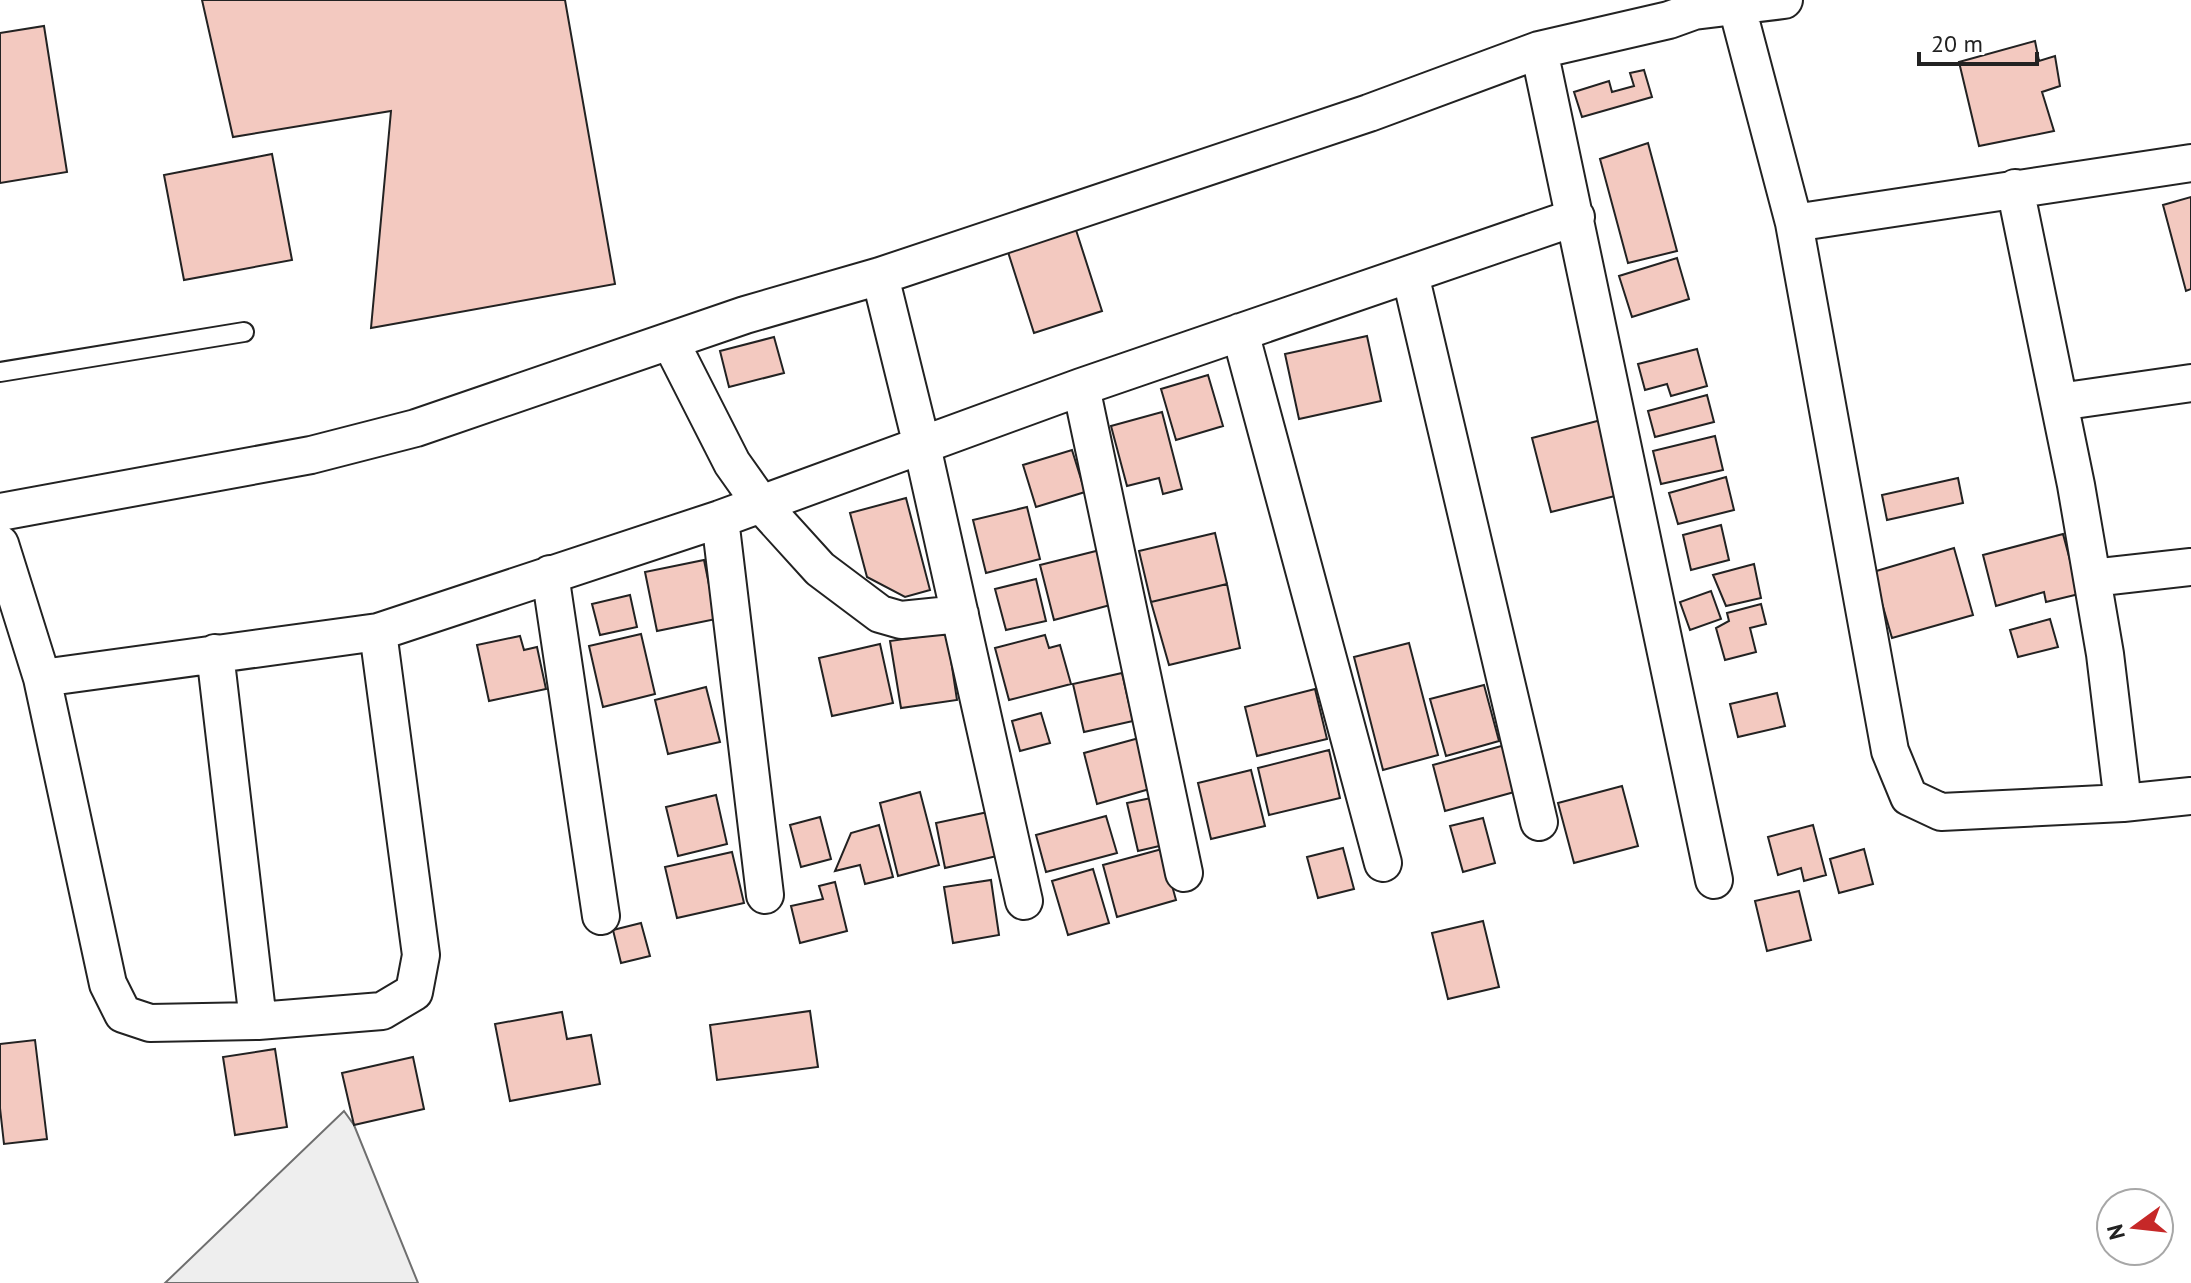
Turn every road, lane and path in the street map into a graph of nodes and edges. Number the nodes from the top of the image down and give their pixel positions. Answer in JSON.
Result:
{"nodes":[{"id":1,"x":1784,"y":0,"type":"edge"},
{"id":2,"x":1737,"y":7,"type":"junction"},
{"id":3,"x":1539,"y":50,"type":"junction"},
{"id":4,"x":2191,"y":163,"type":"edge"},
{"id":5,"x":2015,"y":188,"type":"junction"},
{"id":6,"x":1576,"y":217,"type":"junction"},
{"id":7,"x":1794,"y":223,"type":"junction"},
{"id":8,"x":1410,"y":274,"type":"junction"},
{"id":9,"x":880,"y":276,"type":"junction"},
{"id":10,"x":244,"y":332,"type":"dead end"},
{"id":11,"x":1240,"y":332,"type":"junction"},
{"id":12,"x":670,"y":341,"type":"junction"},
{"id":13,"x":0,"y":372,"type":"edge"},
{"id":14,"x":2191,"y":383,"type":"edge"},
{"id":15,"x":1081,"y":387,"type":"junction"},
{"id":16,"x":2059,"y":402,"type":"junction"},
{"id":17,"x":922,"y":446,"type":"junction"},
{"id":18,"x":761,"y":504,"type":"junction"},
{"id":19,"x":0,"y":512,"type":"edge"},
{"id":20,"x":720,"y":519,"type":"junction"},
{"id":21,"x":0,"y":544,"type":"edge"},
{"id":22,"x":2191,"y":567,"type":"edge"},
{"id":23,"x":550,"y":574,"type":"junction"},
{"id":24,"x":2092,"y":578,"type":"junction"},
{"id":25,"x":960,"y":614,"type":"junction"},
{"id":26,"x":378,"y":632,"type":"junction"},
{"id":27,"x":215,"y":653,"type":"junction"},
{"id":28,"x":42,"y":678,"type":"junction"},
{"id":29,"x":2191,"y":796,"type":"edge"},
{"id":30,"x":2123,"y":803,"type":"junction"},
{"id":31,"x":1539,"y":822,"type":"dead end"},
{"id":32,"x":1383,"y":863,"type":"dead end"},
{"id":33,"x":1184,"y":873,"type":"dead end"},
{"id":34,"x":1714,"y":880,"type":"dead end"},
{"id":35,"x":765,"y":895,"type":"dead end"},
{"id":36,"x":1024,"y":901,"type":"dead end"},
{"id":37,"x":601,"y":916,"type":"dead end"},
{"id":38,"x":258,"y":1021,"type":"junction"}],
"edges":[{"from":1,"to":2,"type":"street"},
{"from":2,"to":3,"type":"street"},
{"from":2,"to":7,"type":"street"},
{"from":3,"to":6,"type":"street"},
{"from":3,"to":9,"type":"street"},
{"from":4,"to":5,"type":"street"},
{"from":5,"to":7,"type":"street"},
{"from":5,"to":16,"type":"street"},
{"from":6,"to":8,"type":"street"},
{"from":6,"to":34,"type":"street"},
{"from":7,"to":30,"type":"street"},
{"from":8,"to":11,"type":"street"},
{"from":8,"to":31,"type":"street"},
{"from":9,"to":12,"type":"street"},
{"from":9,"to":17,"type":"street"},
{"from":10,"to":13,"type":"lane"},
{"from":11,"to":15,"type":"street"},
{"from":11,"to":32,"type":"street"},
{"from":12,"to":18,"type":"street"},
{"from":12,"to":19,"type":"street"},
{"from":14,"to":16,"type":"street"},
{"from":15,"to":17,"type":"street"},
{"from":15,"to":33,"type":"street"},
{"from":16,"to":24,"type":"street"},
{"from":17,"to":18,"type":"street"},
{"from":17,"to":25,"type":"street"},
{"from":18,"to":20,"type":"street"},
{"from":18,"to":25,"type":"street"},
{"from":20,"to":23,"type":"street"},
{"from":20,"to":35,"type":"street"},
{"from":21,"to":28,"type":"street"},
{"from":22,"to":24,"type":"street"},
{"from":23,"to":26,"type":"street"},
{"from":23,"to":37,"type":"street"},
{"from":24,"to":30,"type":"street"},
{"from":25,"to":36,"type":"street"},
{"from":26,"to":27,"type":"street"},
{"from":26,"to":38,"type":"street"},
{"from":27,"to":28,"type":"street"},
{"from":27,"to":38,"type":"street"},
{"from":28,"to":38,"type":"street"},
{"from":29,"to":30,"type":"street"}]}
